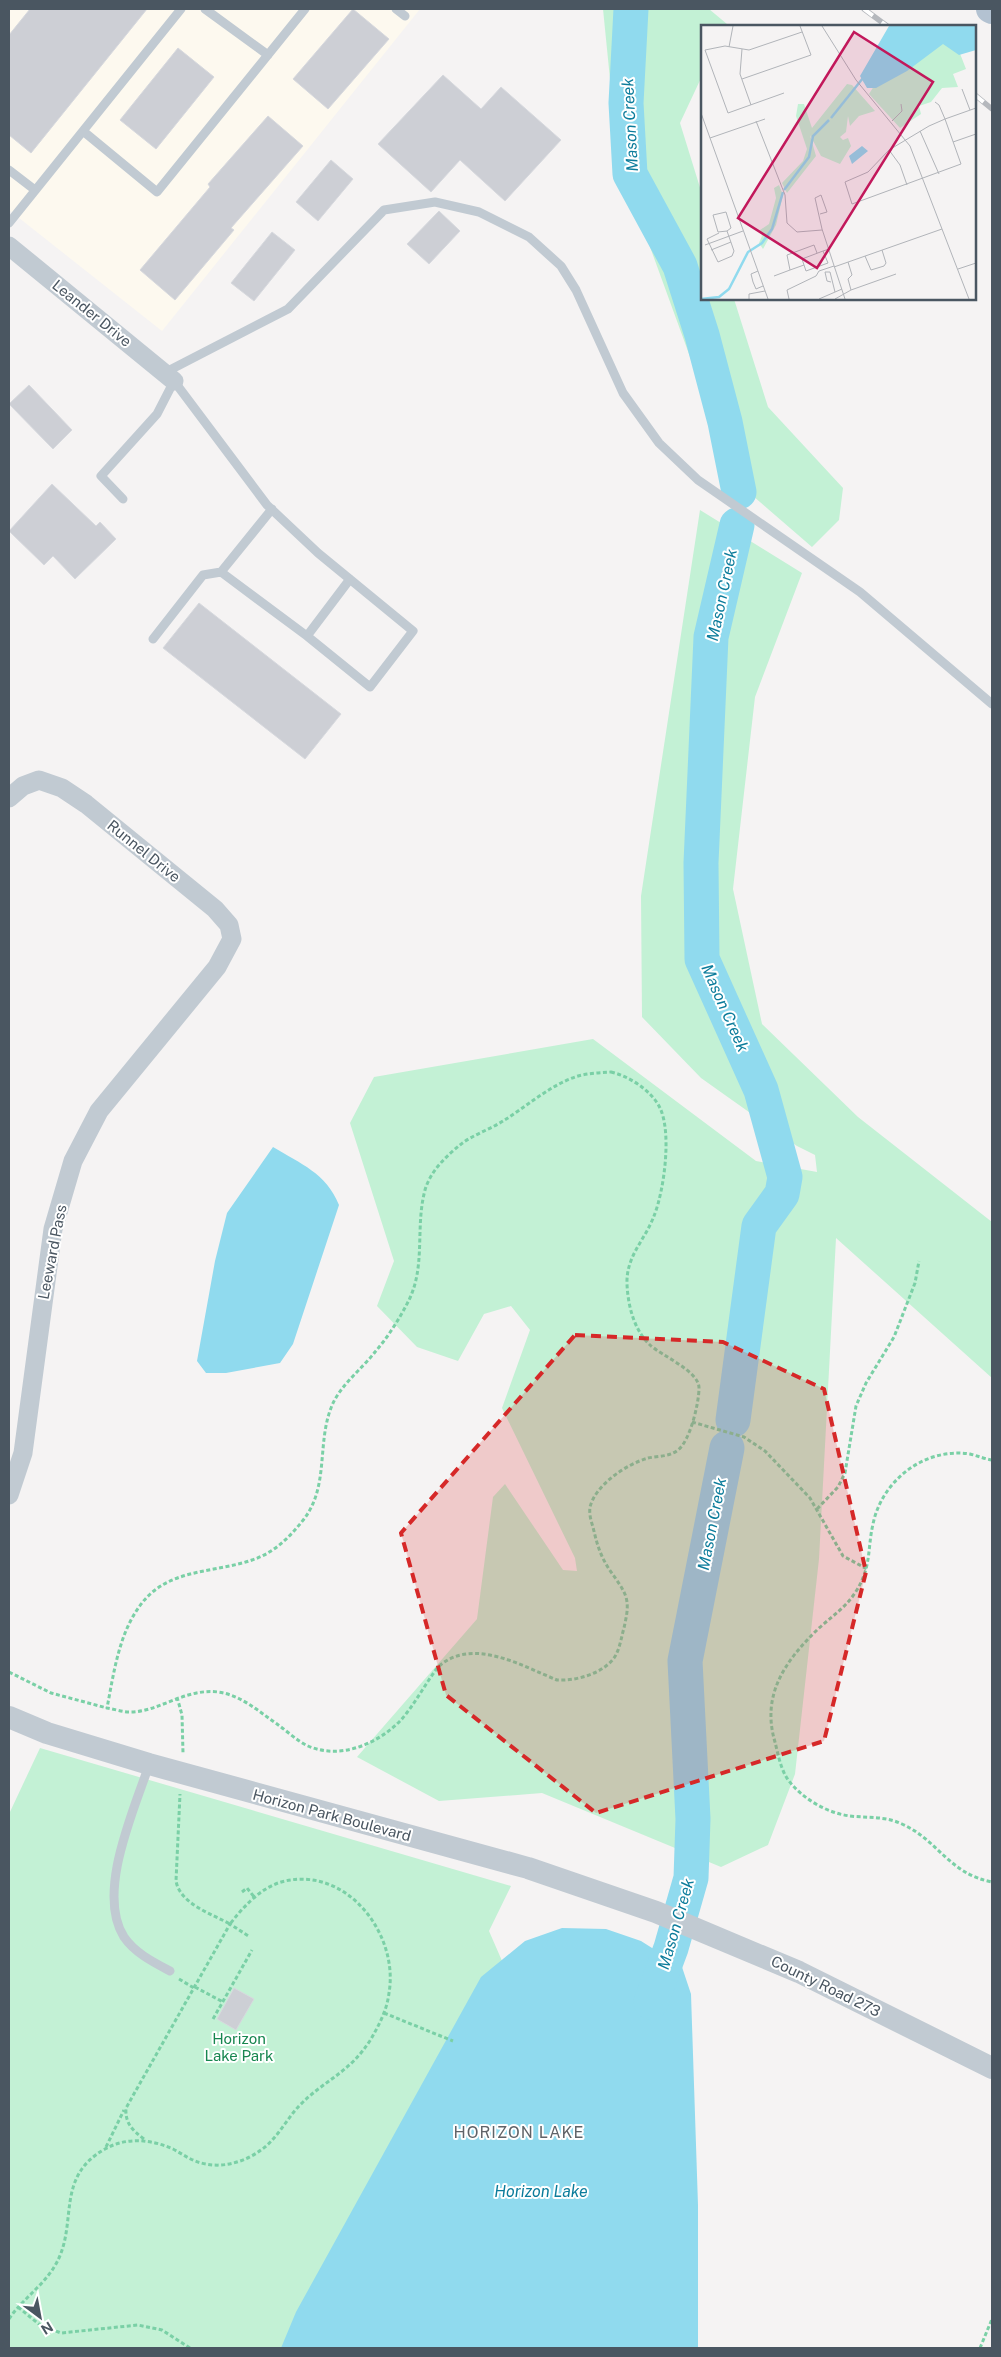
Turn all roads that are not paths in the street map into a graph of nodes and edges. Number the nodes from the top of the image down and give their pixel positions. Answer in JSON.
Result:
{"nodes":[{"id":1,"x":181,"y":9,"type":"edge"},
{"id":2,"x":205,"y":9,"type":"edge"},
{"id":3,"x":305,"y":9,"type":"edge"},
{"id":4,"x":396,"y":9,"type":"edge"},
{"id":5,"x":405,"y":16,"type":"dead end"},
{"id":6,"x":268,"y":55,"type":"junction"},
{"id":7,"x":83,"y":131,"type":"junction"},
{"id":8,"x":9,"y":170,"type":"edge"},
{"id":9,"x":36,"y":190,"type":"junction"},
{"id":10,"x":9,"y":223,"type":"edge"},
{"id":11,"x":9,"y":246,"type":"edge"},
{"id":12,"x":169,"y":377,"type":"junction"},
{"id":13,"x":123,"y":499,"type":"dead end"},
{"id":14,"x":272,"y":509,"type":"junction"},
{"id":15,"x":221,"y":572,"type":"junction"},
{"id":16,"x":350,"y":579,"type":"junction"},
{"id":17,"x":307,"y":636,"type":"junction"},
{"id":18,"x":153,"y":639,"type":"dead end"},
{"id":19,"x":992,"y":704,"type":"edge"},
{"id":20,"x":9,"y":798,"type":"edge"},
{"id":21,"x":232,"y":939,"type":"joint"},
{"id":22,"x":10,"y":1487,"type":"edge"},
{"id":23,"x":9,"y":1717,"type":"edge"},
{"id":24,"x":149,"y":1764,"type":"junction"},
{"id":25,"x":656,"y":1912,"type":"joint"},
{"id":26,"x":170,"y":1971,"type":"dead end"},
{"id":27,"x":992,"y":2068,"type":"edge"}],
"edges":[{"from":1,"to":7,"type":"lane"},
{"from":2,"to":6,"type":"lane"},
{"from":3,"to":6,"type":"lane"},
{"from":4,"to":5,"type":"lane"},
{"from":6,"to":7,"type":"lane"},
{"from":7,"to":9,"type":"lane"},
{"from":8,"to":9,"type":"lane"},
{"from":9,"to":10,"type":"lane"},
{"from":11,"to":12,"type":"street","name":"Leander Drive"},
{"from":12,"to":13,"type":"lane"},
{"from":12,"to":14,"type":"lane"},
{"from":12,"to":19,"type":"lane"},
{"from":14,"to":15,"type":"lane"},
{"from":14,"to":16,"type":"lane"},
{"from":15,"to":17,"type":"lane"},
{"from":15,"to":18,"type":"lane"},
{"from":16,"to":17,"type":"lane"},
{"from":16,"to":17,"type":"lane"},
{"from":20,"to":21,"type":"street","name":"Runnel Drive"},
{"from":21,"to":22,"type":"street","name":"Leeward Pass"},
{"from":23,"to":24,"type":"street","name":"Horizon Park Boulevard"},
{"from":24,"to":25,"type":"street","name":"Horizon Park Boulevard"},
{"from":24,"to":26,"type":"lane"},
{"from":25,"to":27,"type":"street","name":"County Road 273"}]}
